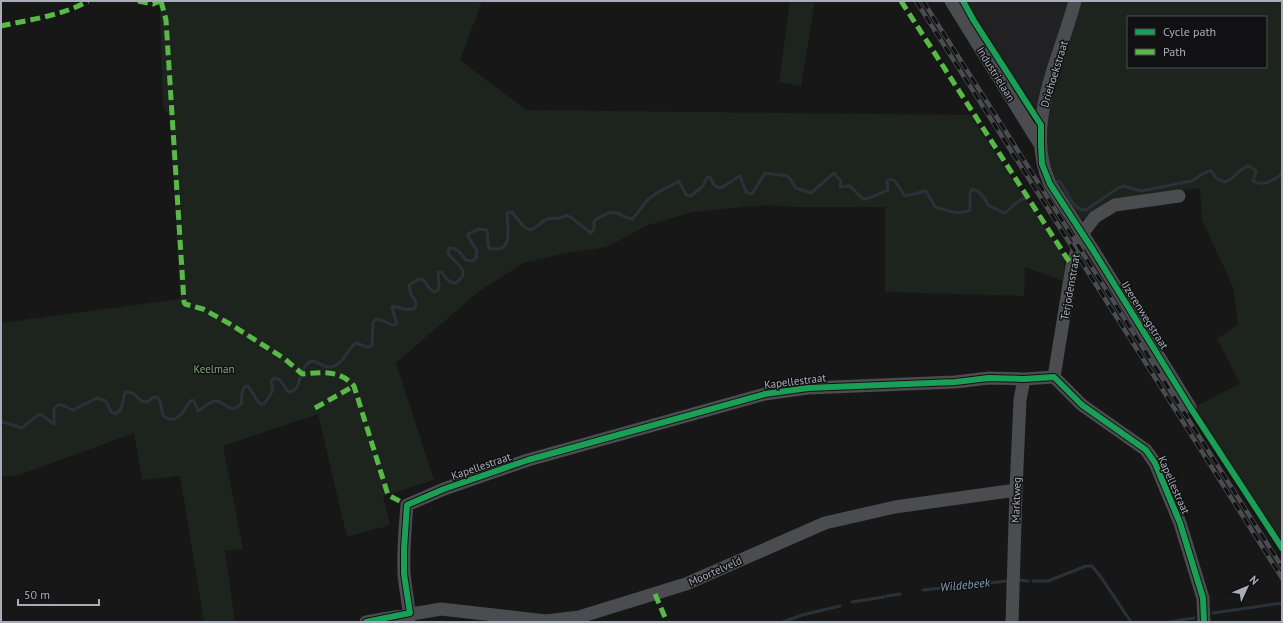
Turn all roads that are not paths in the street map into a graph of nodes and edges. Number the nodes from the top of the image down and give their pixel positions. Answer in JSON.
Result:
{"nodes":[{"id":1,"x":951,"y":1,"type":"edge"},
{"id":2,"x":1075,"y":1,"type":"edge"},
{"id":3,"x":1041,"y":146,"type":"junction"},
{"id":4,"x":1179,"y":196,"type":"dead end"},
{"id":5,"x":1082,"y":234,"type":"junction"},
{"id":6,"x":1054,"y":377,"type":"junction"},
{"id":7,"x":1024,"y":379,"type":"junction"},
{"id":8,"x":1190,"y":407,"type":"dead end"},
{"id":9,"x":1016,"y":490,"type":"junction"},
{"id":10,"x":410,"y":618,"type":"edge"},
{"id":11,"x":366,"y":622,"type":"edge"},
{"id":12,"x":1012,"y":622,"type":"edge"},
{"id":13,"x":1204,"y":622,"type":"edge"}],
"edges":[{"from":1,"to":3,"type":"street","name":"Industrielaan"},
{"from":2,"to":3,"type":"street","name":"Driehoekstraat"},
{"from":3,"to":5,"type":"street","name":"Driehoekstraat"},
{"from":4,"to":5,"type":"street","name":"Terjodenstraat"},
{"from":5,"to":6,"type":"street","name":"Terjodenstraat"},
{"from":5,"to":8,"type":"street","name":"IJzerenwegstraat"},
{"from":6,"to":7,"type":"street","name":"Kapellestraat"},
{"from":6,"to":13,"type":"street","name":"Kapellestraat"},
{"from":7,"to":9,"type":"street","name":"Marktweg"},
{"from":7,"to":10,"type":"street","name":"Kapellestraat"},
{"from":9,"to":10,"type":"street","name":"Moortelveld"},
{"from":9,"to":12,"type":"street","name":"Marktweg"},
{"from":10,"to":11,"type":"street"}]}
